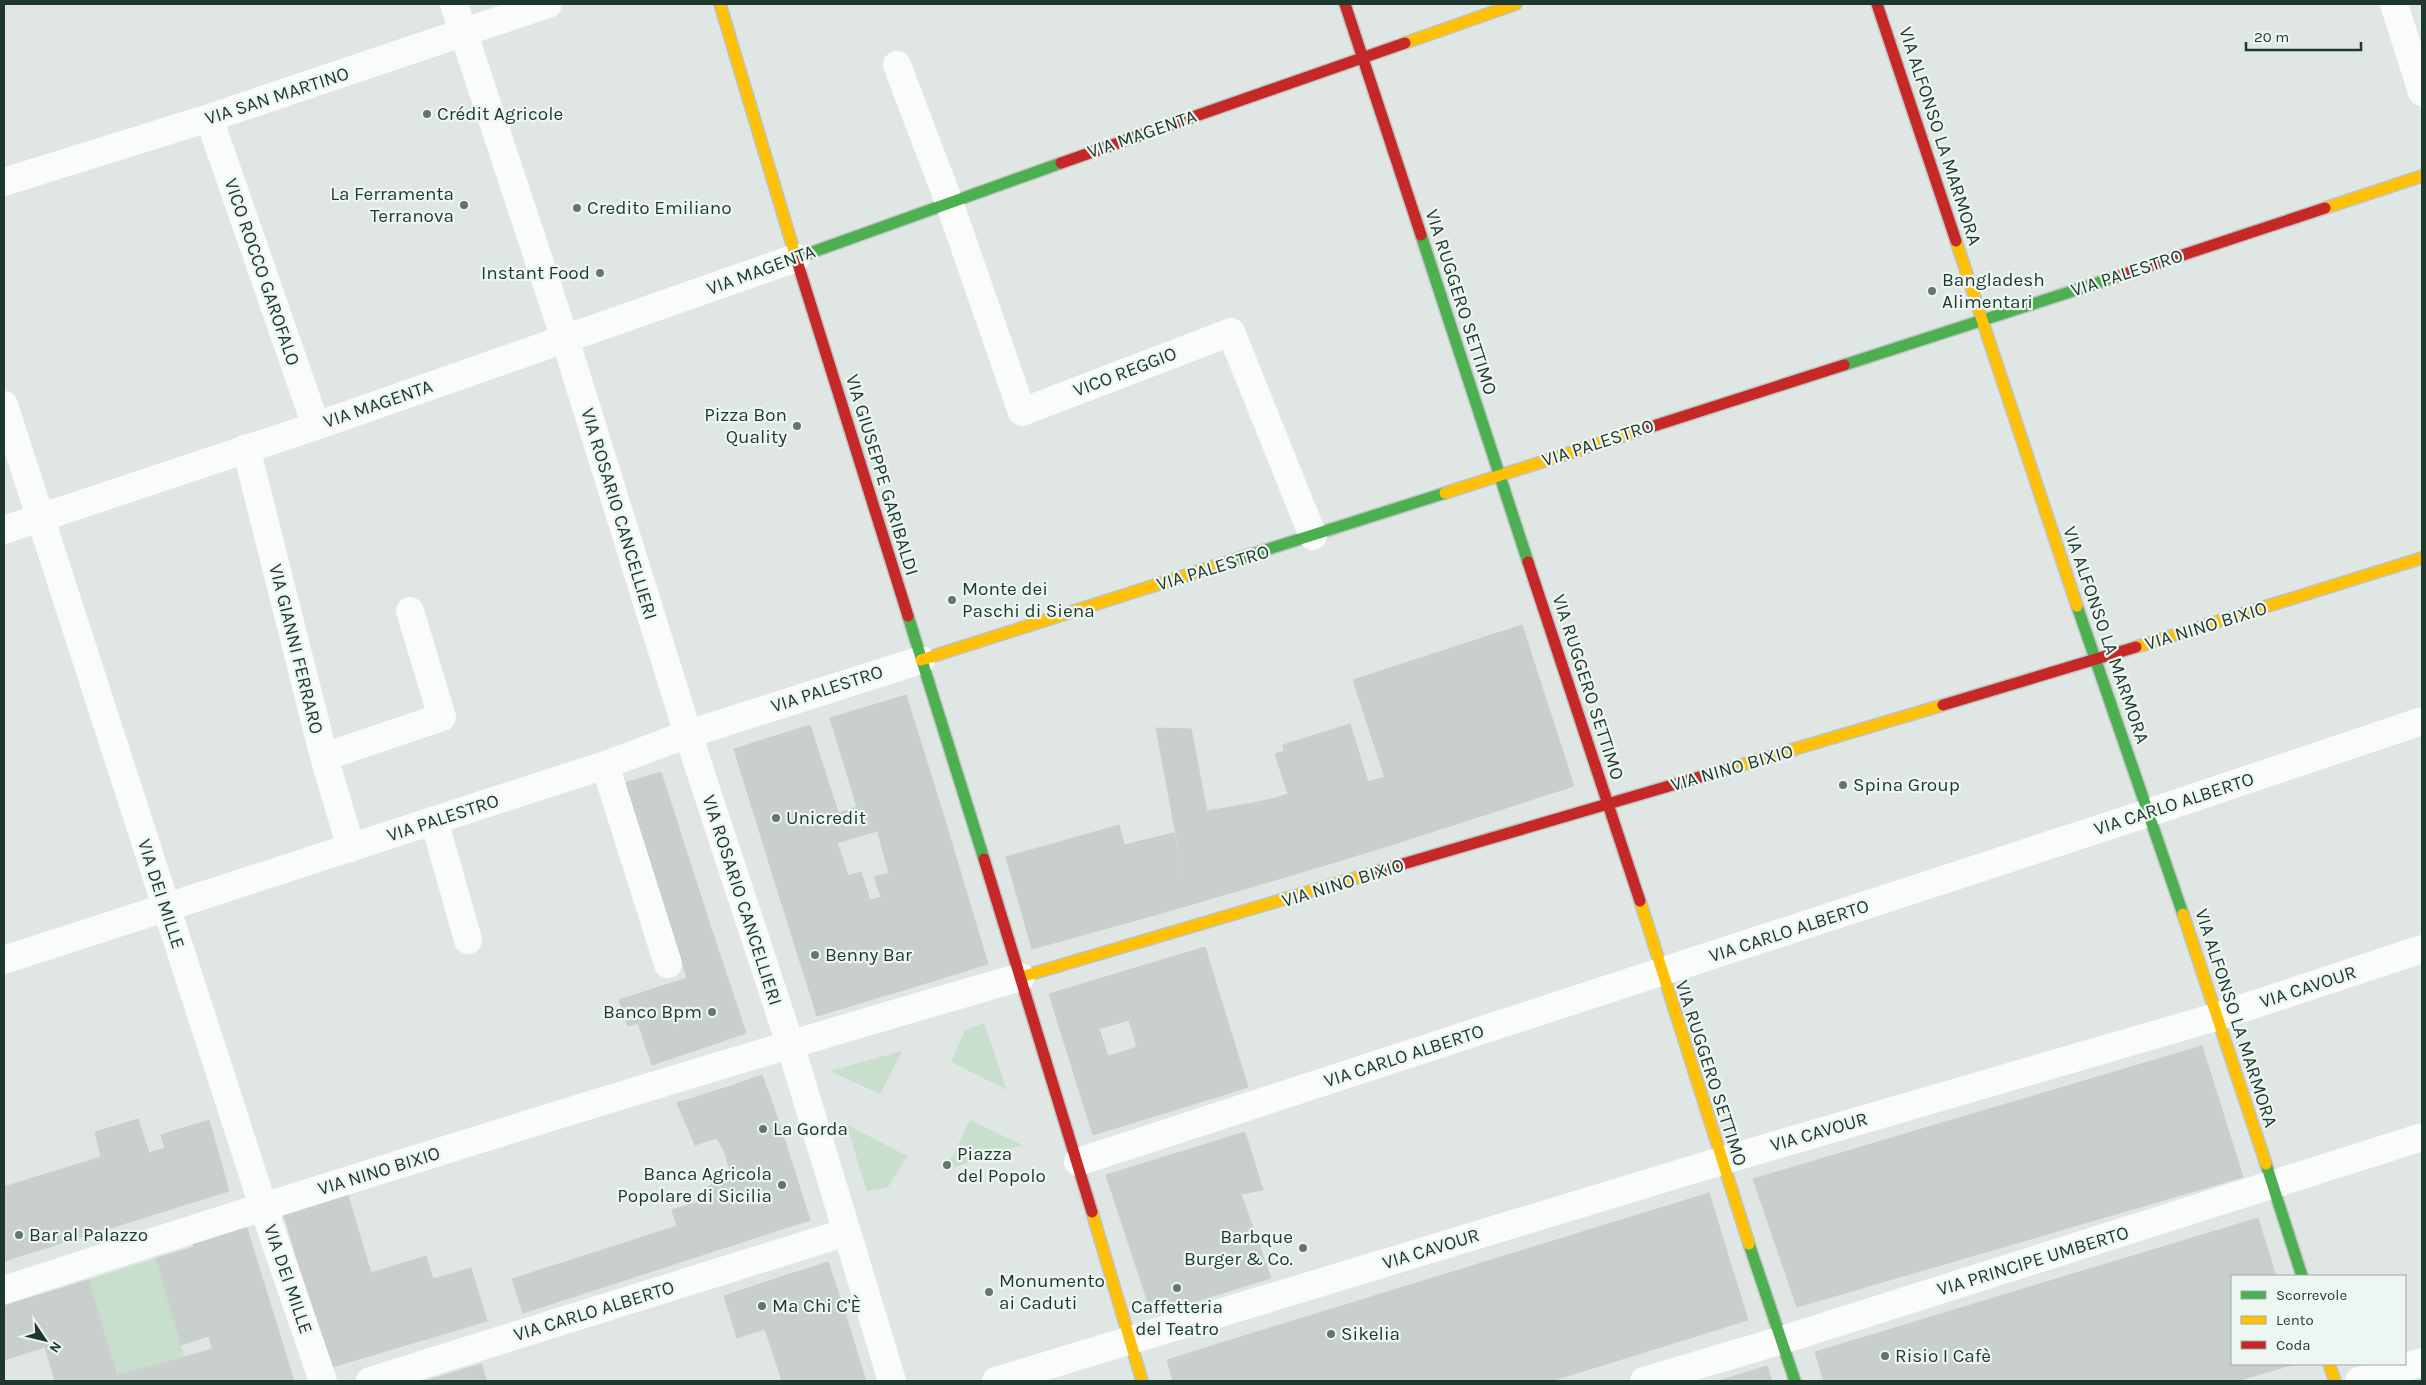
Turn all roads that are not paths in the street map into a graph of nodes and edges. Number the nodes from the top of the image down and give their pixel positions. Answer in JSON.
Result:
{"nodes":[{"id":1,"x":454,"y":4,"type":"edge"},
{"id":2,"x":548,"y":4,"type":"edge"},
{"id":3,"x":720,"y":4,"type":"edge"},
{"id":4,"x":1345,"y":4,"type":"edge"},
{"id":5,"x":1516,"y":4,"type":"edge"},
{"id":6,"x":1877,"y":4,"type":"edge"},
{"id":7,"x":2394,"y":4,"type":"edge"},
{"id":8,"x":464,"y":33,"type":"junction"},
{"id":9,"x":1364,"y":58,"type":"junction"},
{"id":10,"x":897,"y":65,"type":"dead end"},
{"id":11,"x":2422,"y":92,"type":"edge"},
{"id":12,"x":209,"y":118,"type":"junction"},
{"id":13,"x":2422,"y":176,"type":"edge"},
{"id":14,"x":4,"y":182,"type":"edge"},
{"id":15,"x":949,"y":202,"type":"junction"},
{"id":16,"x":796,"y":258,"type":"junction"},
{"id":17,"x":1983,"y":321,"type":"junction"},
{"id":18,"x":565,"y":339,"type":"junction"},
{"id":19,"x":4,"y":406,"type":"edge"},
{"id":20,"x":316,"y":426,"type":"junction"},
{"id":21,"x":246,"y":448,"type":"junction"},
{"id":22,"x":1499,"y":475,"type":"junction"},
{"id":23,"x":39,"y":518,"type":"junction"},
{"id":24,"x":4,"y":530,"type":"edge"},
{"id":25,"x":1313,"y":536,"type":"junction"},
{"id":26,"x":2422,"y":558,"type":"edge"},
{"id":27,"x":410,"y":611,"type":"dead end"},
{"id":28,"x":921,"y":660,"type":"junction"},
{"id":29,"x":2095,"y":660,"type":"junction"},
{"id":30,"x":2422,"y":720,"type":"edge"},
{"id":31,"x":688,"y":734,"type":"junction"},
{"id":32,"x":324,"y":757,"type":"junction"},
{"id":33,"x":605,"y":765,"type":"junction"},
{"id":34,"x":1608,"y":804,"type":"junction"},
{"id":35,"x":2148,"y":813,"type":"junction"},
{"id":36,"x":434,"y":820,"type":"junction"},
{"id":37,"x":351,"y":848,"type":"junction"},
{"id":38,"x":166,"y":908,"type":"junction"},
{"id":39,"x":468,"y":940,"type":"dead end"},
{"id":40,"x":2422,"y":949,"type":"edge"},
{"id":41,"x":4,"y":960,"type":"edge"},
{"id":42,"x":668,"y":964,"type":"dead end"},
{"id":43,"x":1025,"y":969,"type":"junction"},
{"id":44,"x":1661,"y":973,"type":"junction"},
{"id":45,"x":2219,"y":1016,"type":"junction"},
{"id":46,"x":787,"y":1034,"type":"junction"},
{"id":47,"x":2422,"y":1137,"type":"edge"},
{"id":48,"x":1088,"y":1158,"type":"junction"},
{"id":49,"x":1721,"y":1161,"type":"junction"},
{"id":50,"x":2273,"y":1185,"type":"junction"},
{"id":51,"x":262,"y":1206,"type":"junction"},
{"id":52,"x":847,"y":1232,"type":"junction"},
{"id":53,"x":2302,"y":1275,"type":"edge"},
{"id":54,"x":4,"y":1290,"type":"edge"},
{"id":55,"x":1782,"y":1340,"type":"junction"},
{"id":56,"x":1129,"y":1341,"type":"junction"},
{"id":57,"x":2422,"y":1362,"type":"edge"},
{"id":58,"x":2330,"y":1365,"type":"edge"},
{"id":59,"x":323,"y":1381,"type":"edge"},
{"id":60,"x":370,"y":1381,"type":"edge"},
{"id":61,"x":892,"y":1381,"type":"edge"},
{"id":62,"x":996,"y":1381,"type":"edge"},
{"id":63,"x":1142,"y":1381,"type":"edge"},
{"id":64,"x":1644,"y":1381,"type":"edge"},
{"id":65,"x":1795,"y":1381,"type":"edge"},
{"id":66,"x":2335,"y":1381,"type":"edge"},
{"id":67,"x":2359,"y":1381,"type":"edge"}],
"edges":[{"from":1,"to":8,"type":"street","name":"VIA ROSARIO CANCELLIERI"},
{"from":2,"to":8,"type":"street","name":"VIA SAN MARTINO"},
{"from":3,"to":16,"type":"main road","name":"VIA GIUSEPPE GARIBALDI"},
{"from":4,"to":9,"type":"main road","name":"VIA RUGGERO SETTIMO"},
{"from":5,"to":9,"type":"main road","name":"VIA MAGENTA"},
{"from":6,"to":17,"type":"main road","name":"VIA ALFONSO LA MARMORA"},
{"from":7,"to":11,"type":"street"},
{"from":8,"to":12,"type":"street","name":"VIA SAN MARTINO"},
{"from":8,"to":18,"type":"street","name":"VIA ROSARIO CANCELLIERI"},
{"from":9,"to":15,"type":"main road","name":"VIA MAGENTA"},
{"from":9,"to":22,"type":"main road","name":"VIA RUGGERO SETTIMO"},
{"from":10,"to":15,"type":"street"},
{"from":12,"to":14,"type":"street","name":"VIA SAN MARTINO"},
{"from":12,"to":20,"type":"street","name":"VICO ROCCO GAROFALO"},
{"from":13,"to":17,"type":"main road","name":"VIA PALESTRO"},
{"from":15,"to":16,"type":"main road","name":"VIA MAGENTA"},
{"from":15,"to":25,"type":"street","name":"VICO REGGIO"},
{"from":16,"to":18,"type":"street","name":"VIA MAGENTA"},
{"from":16,"to":28,"type":"main road","name":"VIA GIUSEPPE GARIBALDI"},
{"from":17,"to":22,"type":"main road","name":"VIA PALESTRO"},
{"from":17,"to":29,"type":"main road","name":"VIA ALFONSO LA MARMORA"},
{"from":18,"to":20,"type":"street","name":"VIA MAGENTA"},
{"from":18,"to":31,"type":"street","name":"VIA ROSARIO CANCELLIERI"},
{"from":19,"to":23,"type":"street","name":"VIA DEI MILLE"},
{"from":20,"to":21,"type":"street","name":"VIA MAGENTA"},
{"from":21,"to":23,"type":"street","name":"VIA MAGENTA"},
{"from":21,"to":32,"type":"street","name":"VIA GIANNI FERRARO"},
{"from":22,"to":25,"type":"main road","name":"VIA PALESTRO"},
{"from":22,"to":34,"type":"main road","name":"VIA RUGGERO SETTIMO"},
{"from":23,"to":24,"type":"street","name":"VIA MAGENTA"},
{"from":23,"to":38,"type":"street","name":"VIA DEI MILLE"},
{"from":25,"to":28,"type":"main road","name":"VIA PALESTRO"},
{"from":26,"to":29,"type":"main road","name":"VIA NINO BIXIO"},
{"from":27,"to":32,"type":"street"},
{"from":28,"to":31,"type":"street","name":"VIA PALESTRO"},
{"from":28,"to":43,"type":"main road","name":"VIA GIUSEPPE GARIBALDI"},
{"from":29,"to":34,"type":"main road","name":"VIA NINO BIXIO"},
{"from":29,"to":35,"type":"main road","name":"VIA ALFONSO LA MARMORA"},
{"from":30,"to":35,"type":"street","name":"VIA CARLO ALBERTO"},
{"from":31,"to":33,"type":"street","name":"VIA PALESTRO"},
{"from":31,"to":46,"type":"street","name":"VIA ROSARIO CANCELLIERI"},
{"from":32,"to":37,"type":"street","name":"VIA GIANNI FERRARO"},
{"from":33,"to":36,"type":"street","name":"VIA PALESTRO"},
{"from":33,"to":42,"type":"street"},
{"from":34,"to":43,"type":"main road","name":"VIA NINO BIXIO"},
{"from":34,"to":44,"type":"main road","name":"VIA RUGGERO SETTIMO"},
{"from":35,"to":44,"type":"street","name":"VIA CARLO ALBERTO"},
{"from":35,"to":45,"type":"main road","name":"VIA ALFONSO LA MARMORA"},
{"from":36,"to":37,"type":"street","name":"VIA PALESTRO"},
{"from":36,"to":39,"type":"street"},
{"from":37,"to":38,"type":"street","name":"VIA PALESTRO"},
{"from":38,"to":41,"type":"street","name":"VIA PALESTRO"},
{"from":38,"to":51,"type":"street","name":"VIA DEI MILLE"},
{"from":40,"to":45,"type":"street","name":"VIA CAVOUR"},
{"from":43,"to":46,"type":"street","name":"VIA NINO BIXIO"},
{"from":43,"to":48,"type":"main road","name":"VIA GIUSEPPE GARIBALDI"},
{"from":44,"to":48,"type":"street","name":"VIA CARLO ALBERTO"},
{"from":44,"to":49,"type":"main road","name":"VIA RUGGERO SETTIMO"},
{"from":45,"to":49,"type":"street","name":"VIA CAVOUR"},
{"from":45,"to":50,"type":"main road","name":"VIA ALFONSO LA MARMORA"},
{"from":46,"to":51,"type":"street","name":"VIA NINO BIXIO"},
{"from":46,"to":52,"type":"street","name":"VIA ROSARIO CANCELLIERI"},
{"from":47,"to":50,"type":"street","name":"VIA PRINCIPE UMBERTO"},
{"from":48,"to":56,"type":"main road","name":"VIA GIUSEPPE GARIBALDI"},
{"from":49,"to":55,"type":"main road","name":"VIA RUGGERO SETTIMO"},
{"from":49,"to":56,"type":"street","name":"VIA CAVOUR"},
{"from":50,"to":53,"type":"main road","name":"VIA ALFONSO LA MARMORA"},
{"from":50,"to":55,"type":"street","name":"VIA PRINCIPE UMBERTO"},
{"from":51,"to":54,"type":"street","name":"VIA NINO BIXIO"},
{"from":51,"to":59,"type":"street","name":"VIA DEI MILLE"},
{"from":52,"to":60,"type":"street","name":"VIA CARLO ALBERTO"},
{"from":52,"to":61,"type":"street","name":"VIA ROSARIO CANCELLIERI"},
{"from":55,"to":64,"type":"street","name":"VIA PRINCIPE UMBERTO"},
{"from":55,"to":65,"type":"main road","name":"VIA RUGGERO SETTIMO"},
{"from":56,"to":62,"type":"street","name":"VIA CAVOUR"},
{"from":56,"to":63,"type":"main road","name":"VIA GIUSEPPE GARIBALDI"},
{"from":57,"to":67,"type":"street"},
{"from":58,"to":66,"type":"main road"}]}
